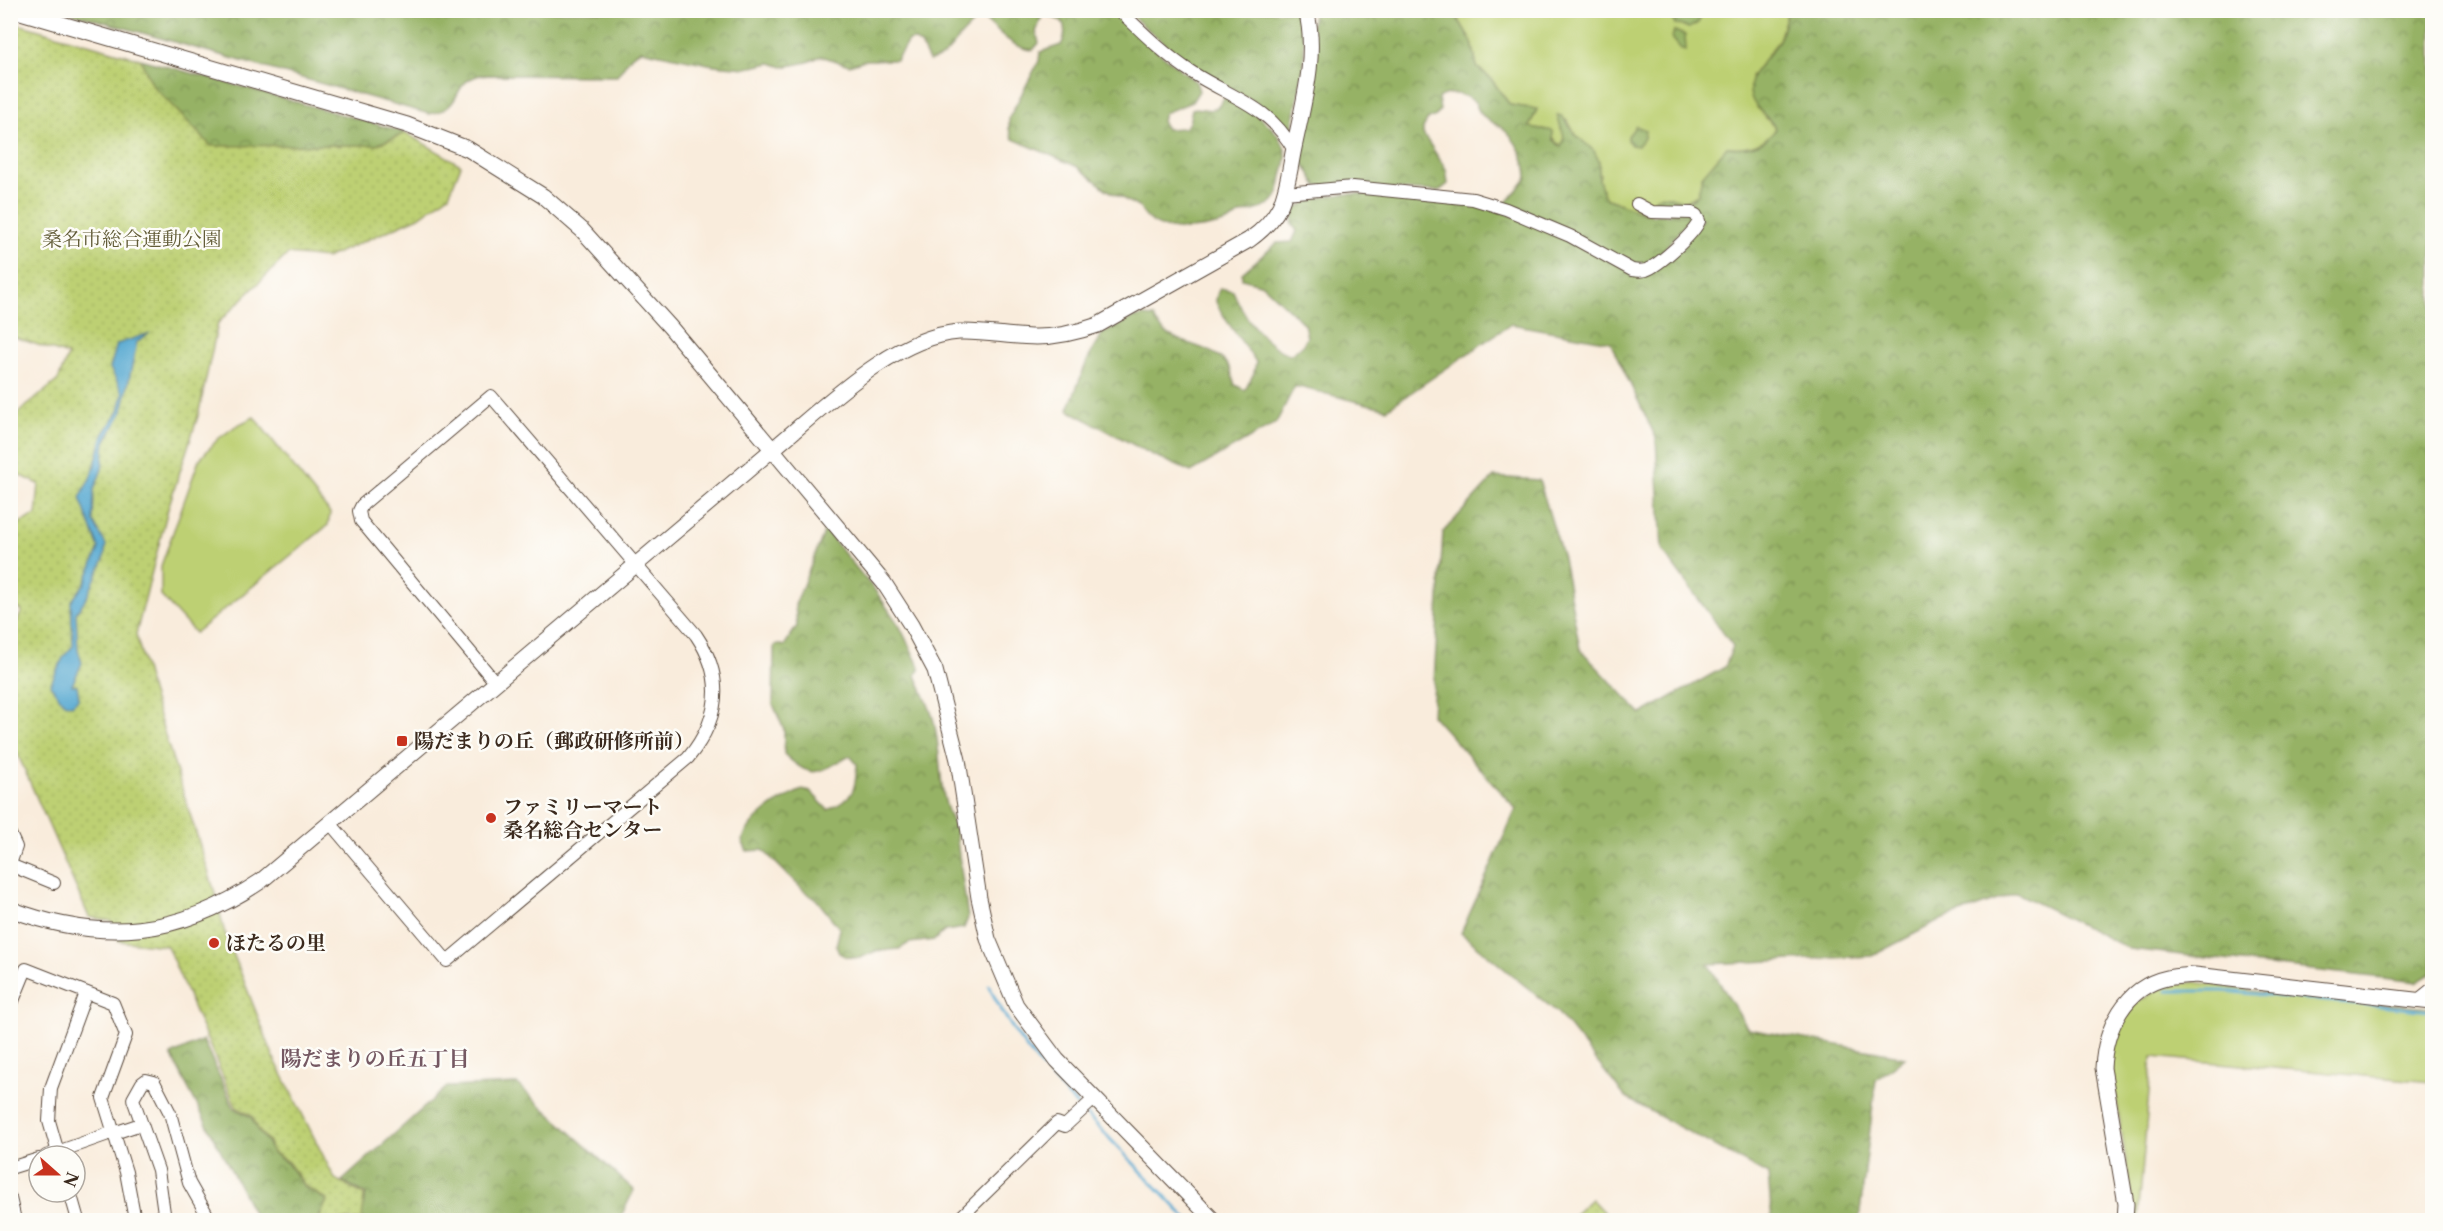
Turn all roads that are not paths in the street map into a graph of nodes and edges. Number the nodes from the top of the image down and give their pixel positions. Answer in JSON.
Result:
{"nodes":[{"id":1,"x":14,"y":10,"type":"edge"},
{"id":2,"x":1119,"y":10,"type":"edge"},
{"id":3,"x":1306,"y":10,"type":"edge"},
{"id":4,"x":1294,"y":150,"type":"junction"},
{"id":5,"x":1285,"y":193,"type":"junction"},
{"id":6,"x":1637,"y":204,"type":"dead end"},
{"id":7,"x":773,"y":449,"type":"junction"},
{"id":8,"x":636,"y":564,"type":"junction"},
{"id":9,"x":496,"y":683,"type":"junction"},
{"id":10,"x":330,"y":824,"type":"junction"},
{"id":11,"x":10,"y":834,"type":"edge"},
{"id":12,"x":10,"y":864,"type":"edge"},
{"id":13,"x":54,"y":883,"type":"dead end"},
{"id":14,"x":10,"y":909,"type":"edge"},
{"id":15,"x":2433,"y":988,"type":"edge"},
{"id":16,"x":86,"y":993,"type":"junction"},
{"id":17,"x":2417,"y":1001,"type":"junction"},
{"id":18,"x":2433,"y":1002,"type":"edge"},
{"id":19,"x":10,"y":1008,"type":"edge"},
{"id":20,"x":1094,"y":1099,"type":"junction"},
{"id":21,"x":141,"y":1124,"type":"junction"},
{"id":22,"x":114,"y":1133,"type":"junction"},
{"id":23,"x":53,"y":1144,"type":"edge"},
{"id":24,"x":84,"y":1144,"type":"edge"},
{"id":25,"x":27,"y":1163,"type":"edge"},
{"id":26,"x":10,"y":1168,"type":"edge"},
{"id":27,"x":10,"y":1198,"type":"edge"},
{"id":28,"x":73,"y":1204,"type":"edge"},
{"id":29,"x":1208,"y":1219,"type":"edge"},
{"id":30,"x":15,"y":1221,"type":"edge"},
{"id":31,"x":78,"y":1221,"type":"edge"},
{"id":32,"x":135,"y":1221,"type":"edge"},
{"id":33,"x":165,"y":1221,"type":"edge"},
{"id":34,"x":210,"y":1221,"type":"edge"},
{"id":35,"x":958,"y":1221,"type":"edge"},
{"id":36,"x":2124,"y":1221,"type":"edge"}],
"edges":[{"from":1,"to":7,"type":"street"},
{"from":2,"to":4,"type":"street"},
{"from":3,"to":4,"type":"street"},
{"from":4,"to":5,"type":"street"},
{"from":5,"to":6,"type":"street"},
{"from":5,"to":7,"type":"street"},
{"from":7,"to":8,"type":"street"},
{"from":7,"to":20,"type":"street"},
{"from":8,"to":9,"type":"street"},
{"from":8,"to":9,"type":"street"},
{"from":8,"to":10,"type":"street"},
{"from":9,"to":10,"type":"street"},
{"from":10,"to":14,"type":"street"},
{"from":11,"to":12,"type":"street"},
{"from":12,"to":13,"type":"street"},
{"from":15,"to":17,"type":"street"},
{"from":16,"to":19,"type":"street"},
{"from":16,"to":22,"type":"street"},
{"from":16,"to":23,"type":"street"},
{"from":17,"to":18,"type":"street"},
{"from":17,"to":36,"type":"street"},
{"from":20,"to":29,"type":"street"},
{"from":20,"to":35,"type":"street"},
{"from":21,"to":22,"type":"street"},
{"from":21,"to":33,"type":"street"},
{"from":21,"to":34,"type":"street"},
{"from":22,"to":24,"type":"street"},
{"from":22,"to":32,"type":"street"},
{"from":25,"to":26,"type":"street"},
{"from":27,"to":30,"type":"street"},
{"from":28,"to":31,"type":"street"}]}
